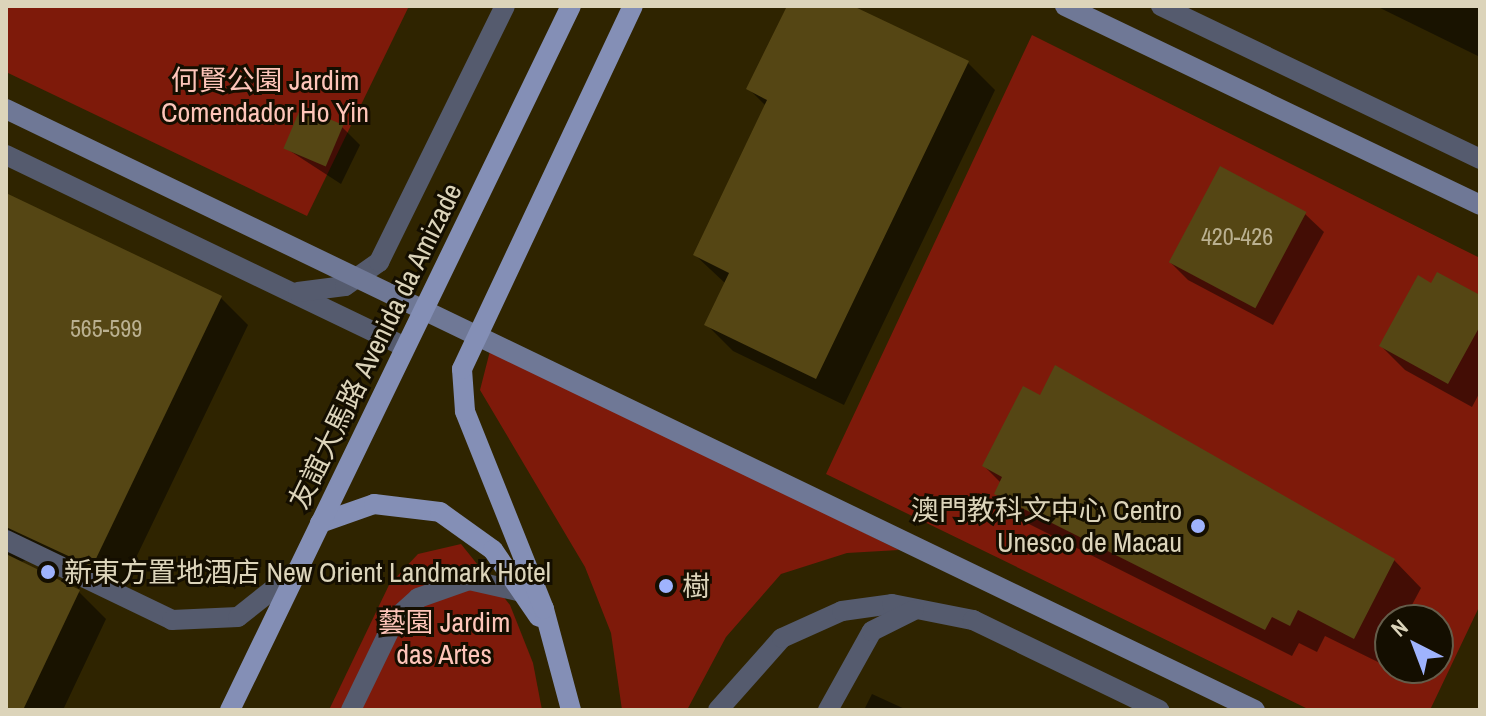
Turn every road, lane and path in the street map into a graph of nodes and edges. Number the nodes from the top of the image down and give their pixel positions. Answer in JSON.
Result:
{"nodes":[{"id":1,"x":505,"y":6,"type":"edge"},
{"id":2,"x":571,"y":6,"type":"edge"},
{"id":3,"x":633,"y":6,"type":"edge"},
{"id":4,"x":1065,"y":6,"type":"edge"},
{"id":5,"x":1166,"y":7,"type":"edge"},
{"id":6,"x":6,"y":109,"type":"edge"},
{"id":7,"x":6,"y":155,"type":"edge"},
{"id":8,"x":1480,"y":159,"type":"edge"},
{"id":9,"x":1480,"y":205,"type":"edge"},
{"id":10,"x":278,"y":286,"type":"junction"},
{"id":11,"x":405,"y":347,"type":"junction"},
{"id":12,"x":320,"y":523,"type":"junction"},
{"id":13,"x":6,"y":540,"type":"edge"},
{"id":14,"x":298,"y":569,"type":"junction"},
{"id":15,"x":522,"y":592,"type":"junction"},
{"id":16,"x":941,"y":610,"type":"junction"},
{"id":17,"x":570,"y":705,"type":"edge"},
{"id":18,"x":230,"y":710,"type":"edge"},
{"id":19,"x":351,"y":710,"type":"edge"},
{"id":20,"x":718,"y":710,"type":"edge"},
{"id":21,"x":828,"y":710,"type":"edge"},
{"id":22,"x":1159,"y":710,"type":"edge"},
{"id":23,"x":1255,"y":710,"type":"edge"}],
"edges":[{"from":1,"to":10,"type":"street"},
{"from":2,"to":11,"type":"main road","name":"友誼大馬路 Avenida da Amizade"},
{"from":3,"to":17,"type":"main road"},
{"from":4,"to":9,"type":"main road"},
{"from":5,"to":8,"type":"street"},
{"from":6,"to":23,"type":"main road"},
{"from":7,"to":10,"type":"street"},
{"from":10,"to":11,"type":"street"},
{"from":11,"to":12,"type":"main road","name":"友誼大馬路 Avenida da Amizade"},
{"from":12,"to":14,"type":"main road","name":"友誼大馬路 Avenida da Amizade"},
{"from":12,"to":15,"type":"main road"},
{"from":13,"to":14,"type":"street"},
{"from":14,"to":18,"type":"main road","name":"友誼大馬路 Avenida da Amizade"},
{"from":15,"to":17,"type":"main road"},
{"from":15,"to":19,"type":"street"},
{"from":16,"to":20,"type":"street"},
{"from":16,"to":21,"type":"street"},
{"from":16,"to":22,"type":"street"}]}
